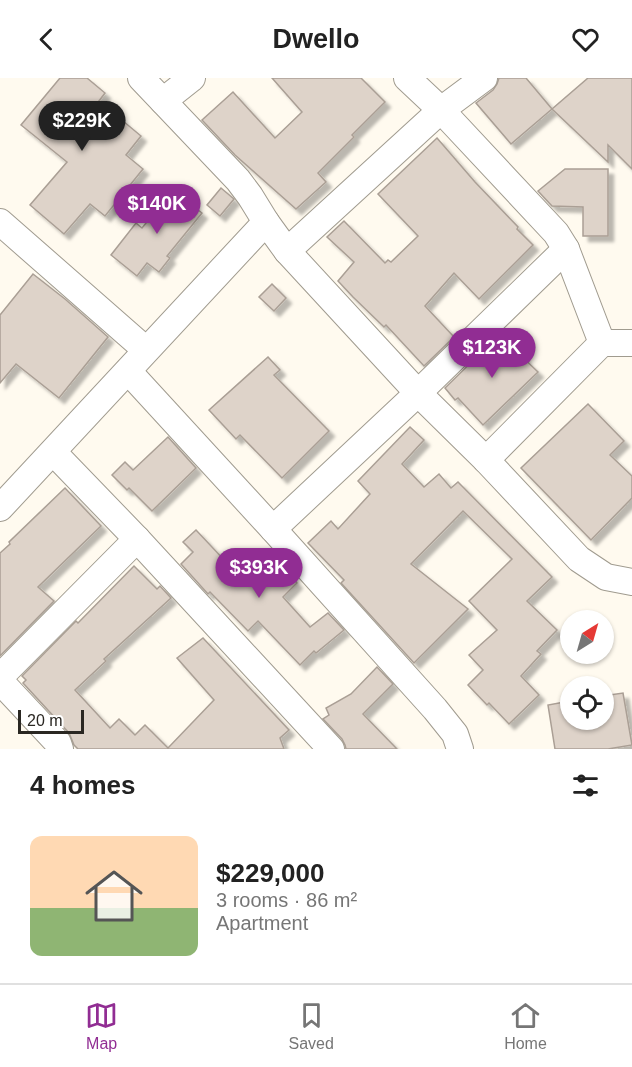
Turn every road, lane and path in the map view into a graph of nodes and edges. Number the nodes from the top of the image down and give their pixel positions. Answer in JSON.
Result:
{"nodes":[{"id":1,"x":141,"y":78,"type":"edge"},
{"id":2,"x":192,"y":78,"type":"edge"},
{"id":3,"x":407,"y":78,"type":"edge"},
{"id":4,"x":484,"y":78,"type":"edge"},
{"id":5,"x":163,"y":101,"type":"junction"},
{"id":6,"x":441,"y":110,"type":"junction"},
{"id":7,"x":266,"y":222,"type":"junction"},
{"id":8,"x":1,"y":224,"type":"edge"},
{"id":9,"x":566,"y":249,"type":"junction"},
{"id":10,"x":287,"y":250,"type":"junction"},
{"id":11,"x":602,"y":343,"type":"junction"},
{"id":12,"x":632,"y":343,"type":"edge"},
{"id":13,"x":146,"y":350,"type":"junction"},
{"id":14,"x":128,"y":371,"type":"junction"},
{"id":15,"x":418,"y":393,"type":"junction"},
{"id":16,"x":53,"y":452,"type":"junction"},
{"id":17,"x":486,"y":459,"type":"junction"},
{"id":18,"x":4,"y":497,"type":"edge"},
{"id":19,"x":273,"y":529,"type":"junction"},
{"id":20,"x":137,"y":538,"type":"junction"},
{"id":21,"x":632,"y":582,"type":"edge"},
{"id":22,"x":0,"y":679,"type":"edge"},
{"id":23,"x":60,"y":749,"type":"edge"},
{"id":24,"x":331,"y":749,"type":"edge"},
{"id":25,"x":460,"y":749,"type":"edge"}],
"edges":[{"from":1,"to":5,"type":"street"},
{"from":2,"to":5,"type":"street"},
{"from":3,"to":6,"type":"street"},
{"from":4,"to":6,"type":"street"},
{"from":5,"to":7,"type":"street"},
{"from":6,"to":9,"type":"street"},
{"from":6,"to":10,"type":"street"},
{"from":7,"to":10,"type":"street"},
{"from":7,"to":13,"type":"street"},
{"from":8,"to":13,"type":"street"},
{"from":9,"to":11,"type":"street"},
{"from":9,"to":15,"type":"street"},
{"from":10,"to":15,"type":"street"},
{"from":11,"to":12,"type":"street"},
{"from":11,"to":17,"type":"street"},
{"from":13,"to":14,"type":"street"},
{"from":14,"to":16,"type":"street"},
{"from":14,"to":19,"type":"street"},
{"from":15,"to":17,"type":"street"},
{"from":15,"to":19,"type":"street"},
{"from":16,"to":18,"type":"street"},
{"from":16,"to":20,"type":"street"},
{"from":17,"to":21,"type":"street"},
{"from":19,"to":25,"type":"street"},
{"from":20,"to":22,"type":"street"},
{"from":20,"to":24,"type":"street"},
{"from":22,"to":23,"type":"street"}]}
